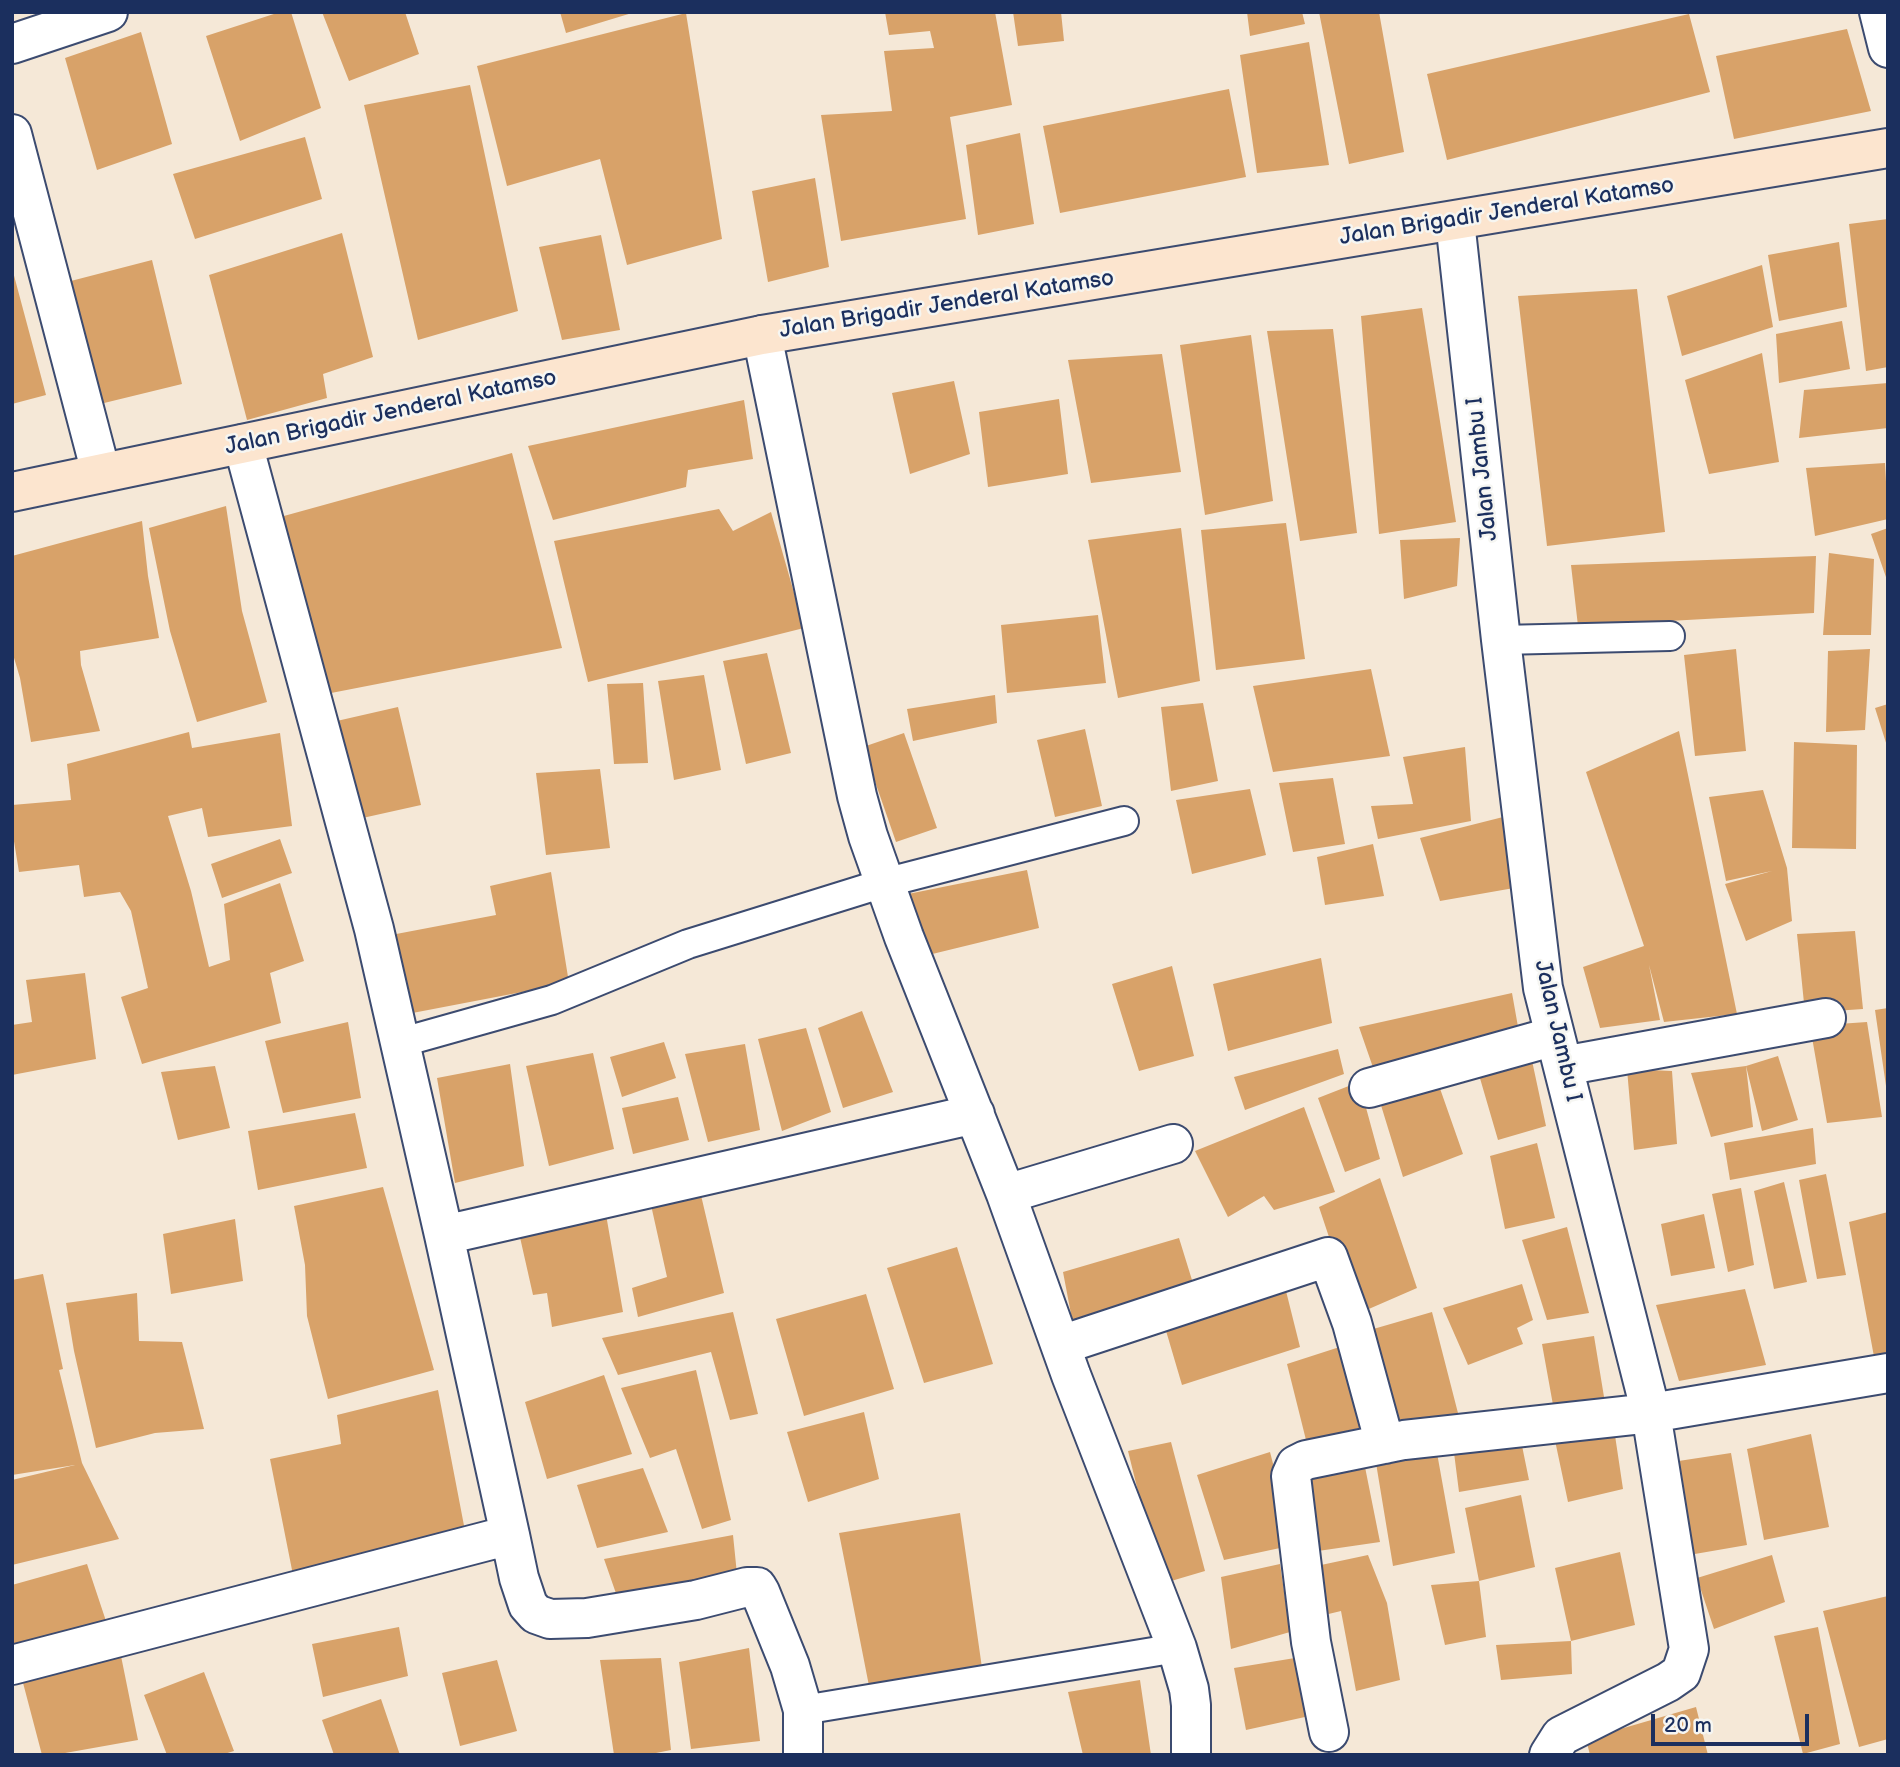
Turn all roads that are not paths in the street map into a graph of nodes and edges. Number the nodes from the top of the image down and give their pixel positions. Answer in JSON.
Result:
{"nodes":[{"id":1,"x":108,"y":12,"type":"edge"},
{"id":2,"x":1879,"y":12,"type":"edge"},
{"id":3,"x":12,"y":44,"type":"edge"},
{"id":4,"x":1888,"y":48,"type":"edge"},
{"id":5,"x":12,"y":134,"type":"edge"},
{"id":6,"x":1888,"y":148,"type":"edge"},
{"id":7,"x":1455,"y":221,"type":"junction"},
{"id":8,"x":762,"y":335,"type":"junction"},
{"id":9,"x":243,"y":444,"type":"junction"},
{"id":10,"x":101,"y":473,"type":"junction"},
{"id":11,"x":12,"y":492,"type":"edge"},
{"id":12,"x":1670,"y":636,"type":"dead end"},
{"id":13,"x":1502,"y":640,"type":"junction"},
{"id":14,"x":1124,"y":821,"type":"dead end"},
{"id":15,"x":884,"y":883,"type":"junction"},
{"id":16,"x":1826,"y":1018,"type":"dead end"},
{"id":17,"x":399,"y":1042,"type":"junction"},
{"id":18,"x":1559,"y":1051,"type":"junction"},
{"id":19,"x":1369,"y":1088,"type":"dead end"},
{"id":20,"x":975,"y":1114,"type":"junction"},
{"id":21,"x":1173,"y":1144,"type":"dead end"},
{"id":22,"x":1006,"y":1194,"type":"junction"},
{"id":23,"x":444,"y":1235,"type":"junction"},
{"id":24,"x":1061,"y":1345,"type":"junction"},
{"id":25,"x":1888,"y":1373,"type":"edge"},
{"id":26,"x":1651,"y":1413,"type":"junction"},
{"id":27,"x":1385,"y":1444,"type":"junction"},
{"id":28,"x":510,"y":1535,"type":"junction"},
{"id":29,"x":1177,"y":1648,"type":"junction"},
{"id":30,"x":12,"y":1665,"type":"edge"},
{"id":31,"x":803,"y":1710,"type":"junction"},
{"id":32,"x":1329,"y":1732,"type":"dead end"},
{"id":33,"x":803,"y":1755,"type":"edge"},
{"id":34,"x":1191,"y":1755,"type":"edge"},
{"id":35,"x":1549,"y":1755,"type":"edge"}],
"edges":[{"from":1,"to":3,"type":"street"},
{"from":2,"to":4,"type":"street"},
{"from":5,"to":10,"type":"street"},
{"from":6,"to":7,"type":"main road","name":"Jalan Brigadir Jenderal Katamso"},
{"from":7,"to":8,"type":"main road","name":"Jalan Brigadir Jenderal Katamso"},
{"from":7,"to":13,"type":"street","name":"Jalan Jambu I"},
{"from":8,"to":9,"type":"main road","name":"Jalan Brigadir Jenderal Katamso"},
{"from":8,"to":15,"type":"street"},
{"from":9,"to":10,"type":"main road","name":"Jalan Brigadir Jenderal Katamso"},
{"from":9,"to":17,"type":"street"},
{"from":10,"to":11,"type":"main road","name":"Jalan Brigadir Jenderal Katamso"},
{"from":12,"to":13,"type":"lane"},
{"from":13,"to":18,"type":"street","name":"Jalan Jambu I"},
{"from":14,"to":15,"type":"lane"},
{"from":15,"to":17,"type":"lane"},
{"from":15,"to":20,"type":"street"},
{"from":16,"to":18,"type":"street"},
{"from":17,"to":23,"type":"street"},
{"from":18,"to":19,"type":"street"},
{"from":18,"to":26,"type":"street","name":"Jalan Jambu I"},
{"from":20,"to":22,"type":"street"},
{"from":20,"to":23,"type":"street"},
{"from":21,"to":22,"type":"street"},
{"from":22,"to":24,"type":"street"},
{"from":23,"to":28,"type":"street"},
{"from":24,"to":27,"type":"street"},
{"from":24,"to":29,"type":"street"},
{"from":25,"to":26,"type":"street"},
{"from":26,"to":27,"type":"street"},
{"from":26,"to":35,"type":"street","name":"Jalan Jambu I"},
{"from":27,"to":32,"type":"street"},
{"from":28,"to":30,"type":"street"},
{"from":28,"to":31,"type":"street"},
{"from":29,"to":31,"type":"lane"},
{"from":29,"to":34,"type":"street"},
{"from":31,"to":33,"type":"street"}]}
